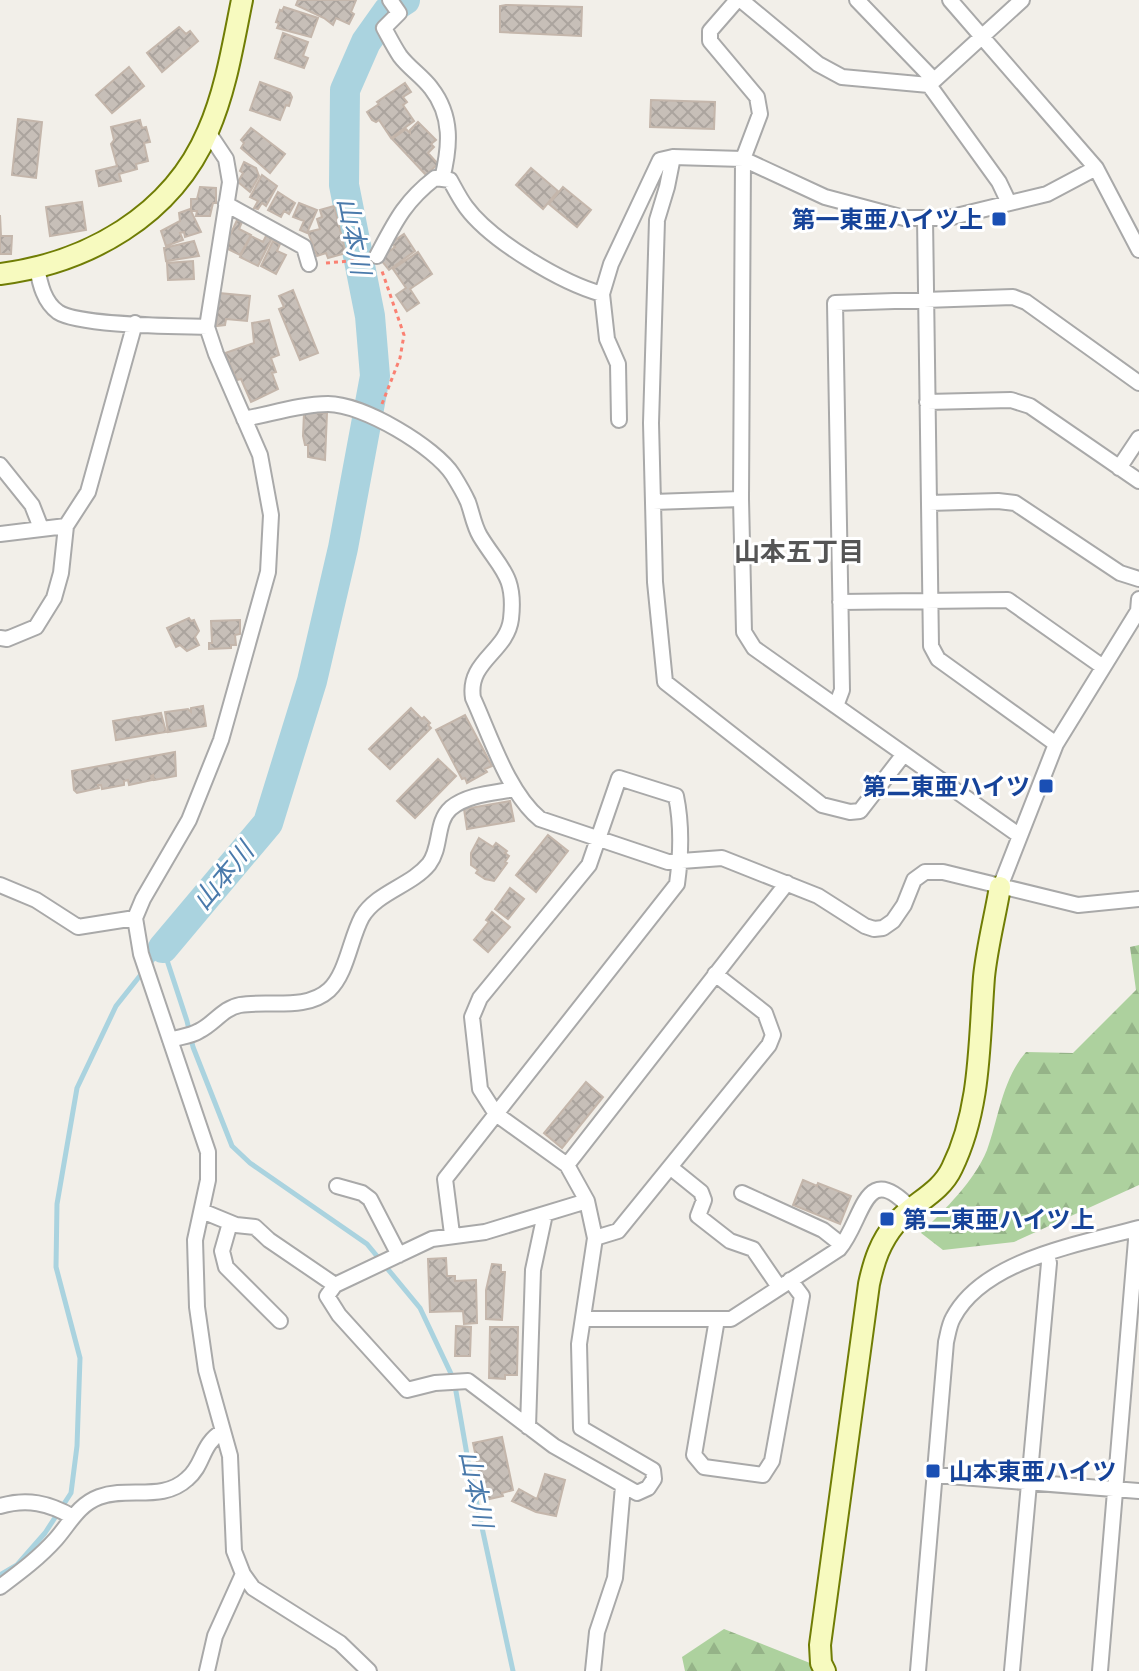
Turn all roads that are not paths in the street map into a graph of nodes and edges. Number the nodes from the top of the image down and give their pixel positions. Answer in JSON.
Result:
{"nodes":[{"id":1,"x":242,"y":0,"type":"edge"},
{"id":2,"x":390,"y":0,"type":"edge"},
{"id":3,"x":739,"y":0,"type":"edge"},
{"id":4,"x":857,"y":0,"type":"edge"},
{"id":5,"x":950,"y":0,"type":"edge"},
{"id":6,"x":1022,"y":0,"type":"edge"},
{"id":7,"x":982,"y":37,"type":"junction"},
{"id":8,"x":931,"y":83,"type":"junction"},
{"id":9,"x":208,"y":132,"type":"junction"},
{"id":10,"x":673,"y":157,"type":"junction"},
{"id":11,"x":743,"y":159,"type":"junction"},
{"id":12,"x":1096,"y":168,"type":"junction"},
{"id":13,"x":442,"y":179,"type":"junction"},
{"id":14,"x":1009,"y":203,"type":"junction"},
{"id":15,"x":226,"y":204,"type":"junction"},
{"id":16,"x":925,"y":218,"type":"junction"},
{"id":17,"x":1139,"y":250,"type":"edge"},
{"id":18,"x":374,"y":257,"type":"road end"},
{"id":19,"x":309,"y":264,"type":"road end"},
{"id":20,"x":37,"y":268,"type":"junction"},
{"id":21,"x":0,"y":274,"type":"edge"},
{"id":22,"x":602,"y":294,"type":"junction"},
{"id":23,"x":926,"y":301,"type":"junction"},
{"id":24,"x":135,"y":323,"type":"junction"},
{"id":25,"x":207,"y":327,"type":"junction"},
{"id":26,"x":1139,"y":383,"type":"edge"},
{"id":27,"x":927,"y":402,"type":"junction"},
{"id":28,"x":244,"y":419,"type":"junction"},
{"id":29,"x":619,"y":420,"type":"dead end"},
{"id":30,"x":1139,"y":438,"type":"edge"},
{"id":31,"x":0,"y":465,"type":"edge"},
{"id":32,"x":1119,"y":468,"type":"junction"},
{"id":33,"x":1139,"y":481,"type":"edge"},
{"id":34,"x":741,"y":499,"type":"junction"},
{"id":35,"x":653,"y":502,"type":"junction"},
{"id":36,"x":929,"y":503,"type":"junction"},
{"id":37,"x":66,"y":526,"type":"junction"},
{"id":38,"x":41,"y":528,"type":"junction"},
{"id":39,"x":0,"y":534,"type":"edge"},
{"id":40,"x":1139,"y":579,"type":"edge"},
{"id":41,"x":930,"y":601,"type":"junction"},
{"id":42,"x":840,"y":602,"type":"junction"},
{"id":43,"x":1139,"y":607,"type":"edge"},
{"id":44,"x":0,"y":638,"type":"edge"},
{"id":45,"x":1103,"y":667,"type":"junction"},
{"id":46,"x":836,"y":706,"type":"junction"},
{"id":47,"x":1056,"y":744,"type":"junction"},
{"id":48,"x":904,"y":754,"type":"junction"},
{"id":49,"x":515,"y":789,"type":"junction"},
{"id":50,"x":1020,"y":836,"type":"junction"},
{"id":51,"x":599,"y":839,"type":"junction"},
{"id":52,"x":681,"y":860,"type":"junction"},
{"id":53,"x":787,"y":883,"type":"junction"},
{"id":54,"x":0,"y":885,"type":"edge"},
{"id":55,"x":1000,"y":887,"type":"junction"},
{"id":56,"x":1139,"y":899,"type":"edge"},
{"id":57,"x":135,"y":918,"type":"junction"},
{"id":58,"x":715,"y":974,"type":"junction"},
{"id":59,"x":170,"y":1040,"type":"junction"},
{"id":60,"x":496,"y":1114,"type":"junction"},
{"id":61,"x":567,"y":1165,"type":"junction"},
{"id":62,"x":670,"y":1167,"type":"junction"},
{"id":63,"x":337,"y":1186,"type":"dead end"},
{"id":64,"x":742,"y":1193,"type":"dead end"},
{"id":65,"x":587,"y":1201,"type":"junction"},
{"id":66,"x":912,"y":1210,"type":"junction"},
{"id":67,"x":202,"y":1211,"type":"junction"},
{"id":68,"x":545,"y":1214,"type":"junction"},
{"id":69,"x":230,"y":1223,"type":"junction"},
{"id":70,"x":1137,"y":1228,"type":"edge"},
{"id":71,"x":452,"y":1234,"type":"junction"},
{"id":72,"x":595,"y":1238,"type":"junction"},
{"id":73,"x":842,"y":1245,"type":"junction"},
{"id":74,"x":1047,"y":1254,"type":"junction"},
{"id":75,"x":399,"y":1255,"type":"junction"},
{"id":76,"x":785,"y":1283,"type":"junction"},
{"id":77,"x":335,"y":1285,"type":"junction"},
{"id":78,"x":583,"y":1319,"type":"junction"},
{"id":79,"x":717,"y":1319,"type":"junction"},
{"id":80,"x":280,"y":1321,"type":"dead end"},
{"id":81,"x":528,"y":1427,"type":"junction"},
{"id":82,"x":223,"y":1431,"type":"junction"},
{"id":83,"x":935,"y":1475,"type":"junction"},
{"id":84,"x":1029,"y":1482,"type":"junction"},
{"id":85,"x":623,"y":1486,"type":"junction"},
{"id":86,"x":1115,"y":1489,"type":"junction"},
{"id":87,"x":1139,"y":1491,"type":"edge"},
{"id":88,"x":0,"y":1506,"type":"edge"},
{"id":89,"x":73,"y":1517,"type":"junction"},
{"id":90,"x":243,"y":1574,"type":"junction"},
{"id":91,"x":0,"y":1587,"type":"edge"},
{"id":92,"x":207,"y":1671,"type":"edge"},
{"id":93,"x":369,"y":1671,"type":"edge"},
{"id":94,"x":593,"y":1671,"type":"edge"},
{"id":95,"x":825,"y":1671,"type":"edge"},
{"id":96,"x":918,"y":1671,"type":"edge"},
{"id":97,"x":1012,"y":1671,"type":"edge"},
{"id":98,"x":1100,"y":1671,"type":"edge"}],
"edges":[{"from":1,"to":9,"type":"street"},
{"from":2,"to":13,"type":"street"},
{"from":3,"to":8,"type":"street"},
{"from":3,"to":11,"type":"street"},
{"from":4,"to":8,"type":"street"},
{"from":5,"to":7,"type":"street"},
{"from":6,"to":7,"type":"street"},
{"from":7,"to":8,"type":"street"},
{"from":7,"to":12,"type":"street"},
{"from":8,"to":14,"type":"street"},
{"from":9,"to":15,"type":"street"},
{"from":9,"to":20,"type":"street"},
{"from":10,"to":11,"type":"street"},
{"from":10,"to":22,"type":"street"},
{"from":10,"to":35,"type":"street"},
{"from":11,"to":16,"type":"street"},
{"from":11,"to":34,"type":"street"},
{"from":12,"to":14,"type":"street"},
{"from":12,"to":17,"type":"street"},
{"from":13,"to":18,"type":"street"},
{"from":13,"to":22,"type":"street"},
{"from":14,"to":16,"type":"street"},
{"from":15,"to":19,"type":"street"},
{"from":15,"to":25,"type":"street"},
{"from":16,"to":23,"type":"street"},
{"from":20,"to":21,"type":"street"},
{"from":20,"to":24,"type":"street"},
{"from":22,"to":29,"type":"street"},
{"from":23,"to":26,"type":"street"},
{"from":23,"to":27,"type":"street"},
{"from":23,"to":42,"type":"street"},
{"from":24,"to":25,"type":"street"},
{"from":24,"to":37,"type":"street"},
{"from":25,"to":28,"type":"street"},
{"from":27,"to":32,"type":"street"},
{"from":27,"to":36,"type":"street"},
{"from":28,"to":49,"type":"street"},
{"from":28,"to":57,"type":"street"},
{"from":30,"to":32,"type":"street"},
{"from":31,"to":38,"type":"street"},
{"from":32,"to":33,"type":"street"},
{"from":34,"to":35,"type":"street"},
{"from":34,"to":46,"type":"street"},
{"from":35,"to":48,"type":"street"},
{"from":36,"to":40,"type":"street"},
{"from":36,"to":41,"type":"street"},
{"from":37,"to":38,"type":"street"},
{"from":37,"to":44,"type":"street"},
{"from":38,"to":39,"type":"street"},
{"from":41,"to":42,"type":"street"},
{"from":41,"to":45,"type":"street"},
{"from":41,"to":47,"type":"street"},
{"from":42,"to":46,"type":"street"},
{"from":43,"to":45,"type":"street"},
{"from":45,"to":47,"type":"street"},
{"from":46,"to":48,"type":"street"},
{"from":47,"to":50,"type":"street"},
{"from":48,"to":50,"type":"street"},
{"from":49,"to":51,"type":"street"},
{"from":49,"to":59,"type":"street"},
{"from":50,"to":55,"type":"street"},
{"from":51,"to":52,"type":"street"},
{"from":51,"to":52,"type":"street"},
{"from":51,"to":60,"type":"street"},
{"from":52,"to":53,"type":"street"},
{"from":52,"to":60,"type":"street"},
{"from":53,"to":55,"type":"street"},
{"from":53,"to":58,"type":"street"},
{"from":54,"to":57,"type":"street"},
{"from":55,"to":56,"type":"street"},
{"from":55,"to":66,"type":"street"},
{"from":57,"to":59,"type":"street"},
{"from":58,"to":61,"type":"street"},
{"from":58,"to":62,"type":"street"},
{"from":59,"to":67,"type":"street"},
{"from":60,"to":61,"type":"street"},
{"from":60,"to":71,"type":"street"},
{"from":61,"to":65,"type":"street"},
{"from":62,"to":72,"type":"street"},
{"from":62,"to":76,"type":"street"},
{"from":63,"to":75,"type":"street"},
{"from":64,"to":73,"type":"street"},
{"from":65,"to":68,"type":"street"},
{"from":65,"to":72,"type":"street"},
{"from":66,"to":73,"type":"street"},
{"from":66,"to":95,"type":"street"},
{"from":67,"to":69,"type":"street"},
{"from":67,"to":82,"type":"street"},
{"from":68,"to":71,"type":"street"},
{"from":68,"to":81,"type":"street"},
{"from":69,"to":77,"type":"street"},
{"from":69,"to":80,"type":"street"},
{"from":70,"to":74,"type":"street"},
{"from":70,"to":86,"type":"street"},
{"from":71,"to":75,"type":"street"},
{"from":72,"to":78,"type":"street"},
{"from":73,"to":76,"type":"street"},
{"from":74,"to":83,"type":"street"},
{"from":74,"to":84,"type":"street"},
{"from":75,"to":77,"type":"street"},
{"from":76,"to":79,"type":"street"},
{"from":76,"to":79,"type":"street"},
{"from":77,"to":81,"type":"street"},
{"from":78,"to":79,"type":"street"},
{"from":78,"to":85,"type":"street"},
{"from":81,"to":85,"type":"street"},
{"from":82,"to":89,"type":"street"},
{"from":82,"to":90,"type":"street"},
{"from":83,"to":84,"type":"street"},
{"from":83,"to":96,"type":"street"},
{"from":84,"to":86,"type":"street"},
{"from":84,"to":97,"type":"street"},
{"from":85,"to":94,"type":"street"},
{"from":86,"to":87,"type":"street"},
{"from":86,"to":98,"type":"street"},
{"from":88,"to":89,"type":"street"},
{"from":89,"to":91,"type":"street"},
{"from":90,"to":92,"type":"street"},
{"from":90,"to":93,"type":"street"}]}
